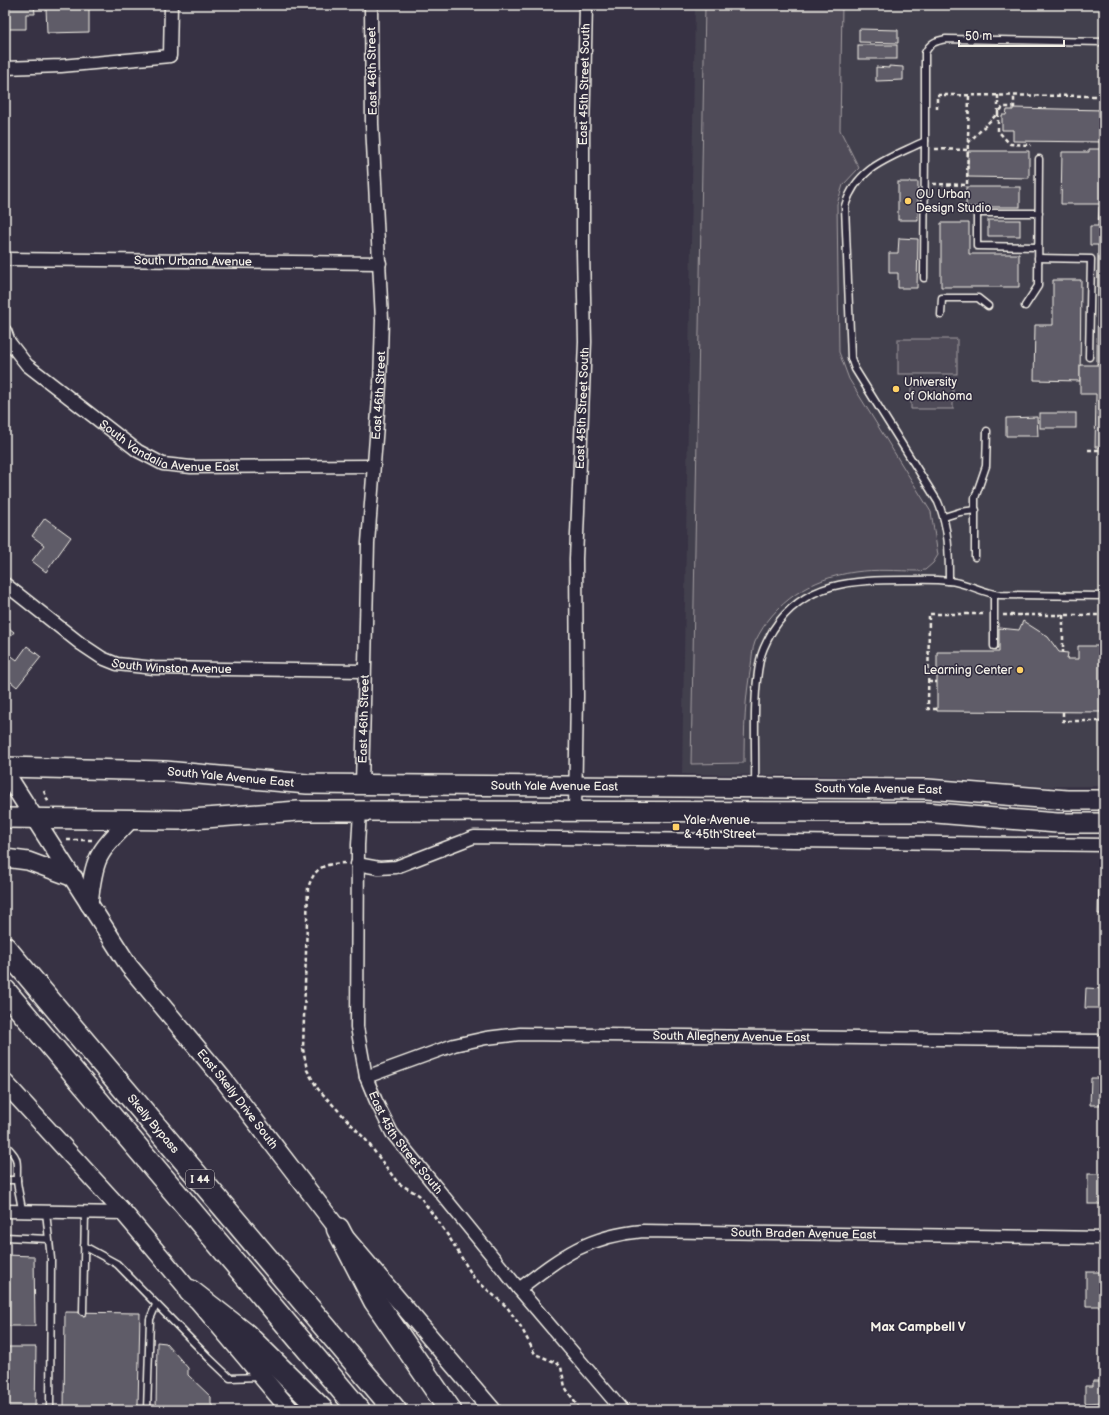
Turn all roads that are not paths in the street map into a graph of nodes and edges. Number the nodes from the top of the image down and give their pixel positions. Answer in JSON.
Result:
{"nodes":[{"id":1,"x":171,"y":5,"type":"edge"},
{"id":2,"x":371,"y":5,"type":"edge"},
{"id":3,"x":586,"y":5,"type":"edge"},
{"id":4,"x":1104,"y":42,"type":"edge"},
{"id":5,"x":5,"y":68,"type":"edge"},
{"id":6,"x":925,"y":141,"type":"junction"},
{"id":7,"x":1039,"y":159,"type":"dead end"},
{"id":8,"x":1039,"y":213,"type":"junction"},
{"id":9,"x":1038,"y":247,"type":"junction"},
{"id":10,"x":1038,"y":258,"type":"junction"},
{"id":11,"x":5,"y":259,"type":"edge"},
{"id":12,"x":380,"y":263,"type":"junction"},
{"id":13,"x":924,"y":278,"type":"dead end"},
{"id":14,"x":988,"y":306,"type":"dead end"},
{"id":15,"x":1025,"y":306,"type":"dead end"},
{"id":16,"x":942,"y":315,"type":"dead end"},
{"id":17,"x":5,"y":331,"type":"edge"},
{"id":18,"x":1090,"y":357,"type":"dead end"},
{"id":19,"x":987,"y":432,"type":"dead end"},
{"id":20,"x":373,"y":466,"type":"junction"},
{"id":21,"x":976,"y":510,"type":"junction"},
{"id":22,"x":944,"y":517,"type":"junction"},
{"id":23,"x":975,"y":557,"type":"dead end"},
{"id":24,"x":949,"y":581,"type":"junction"},
{"id":25,"x":5,"y":584,"type":"edge"},
{"id":26,"x":994,"y":594,"type":"junction"},
{"id":27,"x":1104,"y":596,"type":"edge"},
{"id":28,"x":994,"y":646,"type":"dead end"},
{"id":29,"x":363,"y":671,"type":"junction"},
{"id":30,"x":5,"y":767,"type":"edge"},
{"id":31,"x":5,"y":772,"type":"edge"},
{"id":32,"x":362,"y":785,"type":"junction"},
{"id":33,"x":576,"y":786,"type":"junction"},
{"id":34,"x":755,"y":786,"type":"junction"},
{"id":35,"x":1104,"y":800,"type":"edge"},
{"id":36,"x":360,"y":811,"type":"junction"},
{"id":37,"x":575,"y":811,"type":"junction"},
{"id":38,"x":755,"y":811,"type":"junction"},
{"id":39,"x":44,"y":814,"type":"junction"},
{"id":40,"x":5,"y":818,"type":"edge"},
{"id":41,"x":130,"y":820,"type":"junction"},
{"id":42,"x":1104,"y":823,"type":"edge"},
{"id":43,"x":1104,"y":845,"type":"edge"},
{"id":44,"x":5,"y":858,"type":"edge"},
{"id":45,"x":358,"y":864,"type":"junction"},
{"id":46,"x":74,"y":878,"type":"junction"},
{"id":47,"x":89,"y":904,"type":"junction"},
{"id":48,"x":5,"y":948,"type":"edge"},
{"id":49,"x":5,"y":991,"type":"edge"},
{"id":50,"x":1104,"y":1040,"type":"edge"},
{"id":51,"x":366,"y":1077,"type":"junction"},
{"id":52,"x":5,"y":1084,"type":"edge"},
{"id":53,"x":5,"y":1144,"type":"edge"},
{"id":54,"x":5,"y":1180,"type":"edge"},
{"id":55,"x":17,"y":1180,"type":"junction"},
{"id":56,"x":5,"y":1211,"type":"edge"},
{"id":57,"x":22,"y":1211,"type":"junction"},
{"id":58,"x":46,"y":1212,"type":"junction"},
{"id":59,"x":85,"y":1212,"type":"junction"},
{"id":60,"x":124,"y":1213,"type":"junction"},
{"id":61,"x":338,"y":1229,"type":"junction"},
{"id":62,"x":5,"y":1238,"type":"edge"},
{"id":63,"x":1104,"y":1238,"type":"edge"},
{"id":64,"x":48,"y":1239,"type":"junction"},
{"id":65,"x":84,"y":1246,"type":"junction"},
{"id":66,"x":519,"y":1289,"type":"junction"},
{"id":67,"x":190,"y":1291,"type":"junction"},
{"id":68,"x":156,"y":1305,"type":"junction"},
{"id":69,"x":83,"y":1312,"type":"dead end"},
{"id":70,"x":262,"y":1377,"type":"junction"},
{"id":71,"x":50,"y":1410,"type":"edge"},
{"id":72,"x":147,"y":1410,"type":"edge"},
{"id":73,"x":290,"y":1410,"type":"edge"},
{"id":74,"x":322,"y":1410,"type":"edge"},
{"id":75,"x":359,"y":1410,"type":"edge"},
{"id":76,"x":396,"y":1410,"type":"edge"},
{"id":77,"x":450,"y":1410,"type":"edge"},
{"id":78,"x":492,"y":1410,"type":"edge"},
{"id":79,"x":622,"y":1410,"type":"edge"}],
"edges":[{"from":1,"to":5,"type":"street"},
{"from":2,"to":12,"type":"street","name":"East 46th Street"},
{"from":3,"to":33,"type":"street","name":"East 45th Street South"},
{"from":4,"to":6,"type":"lane"},
{"from":6,"to":13,"type":"lane"},
{"from":6,"to":22,"type":"lane"},
{"from":7,"to":8,"type":"lane"},
{"from":8,"to":9,"type":"lane"},
{"from":8,"to":9,"type":"lane"},
{"from":9,"to":10,"type":"lane"},
{"from":10,"to":15,"type":"lane"},
{"from":10,"to":18,"type":"lane"},
{"from":11,"to":12,"type":"street","name":"South Urbana Avenue"},
{"from":12,"to":20,"type":"street","name":"East 46th Street"},
{"from":14,"to":16,"type":"lane"},
{"from":17,"to":20,"type":"street","name":"South Vandalia Avenue East"},
{"from":19,"to":21,"type":"lane"},
{"from":20,"to":29,"type":"street","name":"East 46th Street"},
{"from":21,"to":22,"type":"lane"},
{"from":21,"to":23,"type":"lane"},
{"from":22,"to":24,"type":"lane"},
{"from":24,"to":26,"type":"lane"},
{"from":24,"to":34,"type":"lane"},
{"from":25,"to":29,"type":"street","name":"South Winston Avenue"},
{"from":26,"to":27,"type":"lane"},
{"from":26,"to":28,"type":"lane"},
{"from":29,"to":32,"type":"street","name":"East 46th Street"},
{"from":30,"to":32,"type":"main road","name":"South Yale Avenue East"},
{"from":31,"to":39,"type":"main road","name":"East Skelly Drive South"},
{"from":32,"to":33,"type":"main road","name":"South Yale Avenue East"},
{"from":32,"to":36,"type":"main road"},
{"from":33,"to":34,"type":"main road","name":"South Yale Avenue East"},
{"from":33,"to":37,"type":"street","name":"East 45th Street South"},
{"from":34,"to":35,"type":"main road","name":"South Yale Avenue East"},
{"from":34,"to":38,"type":"main road"},
{"from":36,"to":37,"type":"main road","name":"South Yale Avenue East"},
{"from":36,"to":41,"type":"main road","name":"South Yale Avenue East"},
{"from":36,"to":45,"type":"street","name":"East 45th Street South"},
{"from":37,"to":38,"type":"main road","name":"South Yale Avenue East"},
{"from":38,"to":42,"type":"main road","name":"South Yale Avenue East"},
{"from":39,"to":40,"type":"main road","name":"South Yale Avenue East"},
{"from":39,"to":41,"type":"main road","name":"South Yale Avenue East"},
{"from":39,"to":46,"type":"main road","name":"East Skelly Drive South"},
{"from":41,"to":47,"type":"main road"},
{"from":43,"to":45,"type":"street"},
{"from":44,"to":46,"type":"main road"},
{"from":45,"to":51,"type":"street","name":"East 45th Street South"},
{"from":46,"to":47,"type":"main road","name":"East Skelly Drive South"},
{"from":47,"to":61,"type":"main road","name":"East Skelly Drive South"},
{"from":48,"to":76,"type":"highway","name":"Skelly Bypass","number":"I 44"},
{"from":49,"to":75,"type":"highway","number":"I 44"},
{"from":50,"to":51,"type":"street","name":"South Allegheny Avenue East"},
{"from":51,"to":66,"type":"street","name":"East 45th Street South"},
{"from":52,"to":60,"type":"main road"},
{"from":53,"to":55,"type":"lane"},
{"from":54,"to":55,"type":"lane"},
{"from":55,"to":57,"type":"lane"},
{"from":56,"to":57,"type":"street"},
{"from":57,"to":58,"type":"street"},
{"from":58,"to":59,"type":"street"},
{"from":58,"to":64,"type":"lane"},
{"from":59,"to":60,"type":"street"},
{"from":59,"to":65,"type":"lane"},
{"from":60,"to":67,"type":"main road"},
{"from":61,"to":77,"type":"highway"},
{"from":61,"to":78,"type":"main road","name":"East Skelly Drive South"},
{"from":62,"to":64,"type":"lane"},
{"from":63,"to":66,"type":"street","name":"South Braden Avenue East"},
{"from":64,"to":71,"type":"lane"},
{"from":65,"to":68,"type":"lane"},
{"from":65,"to":69,"type":"lane"},
{"from":66,"to":79,"type":"street","name":"East 45th Street South"},
{"from":67,"to":70,"type":"main road"},
{"from":67,"to":74,"type":"highway"},
{"from":68,"to":70,"type":"lane"},
{"from":68,"to":72,"type":"lane"},
{"from":70,"to":73,"type":"main road"}]}
